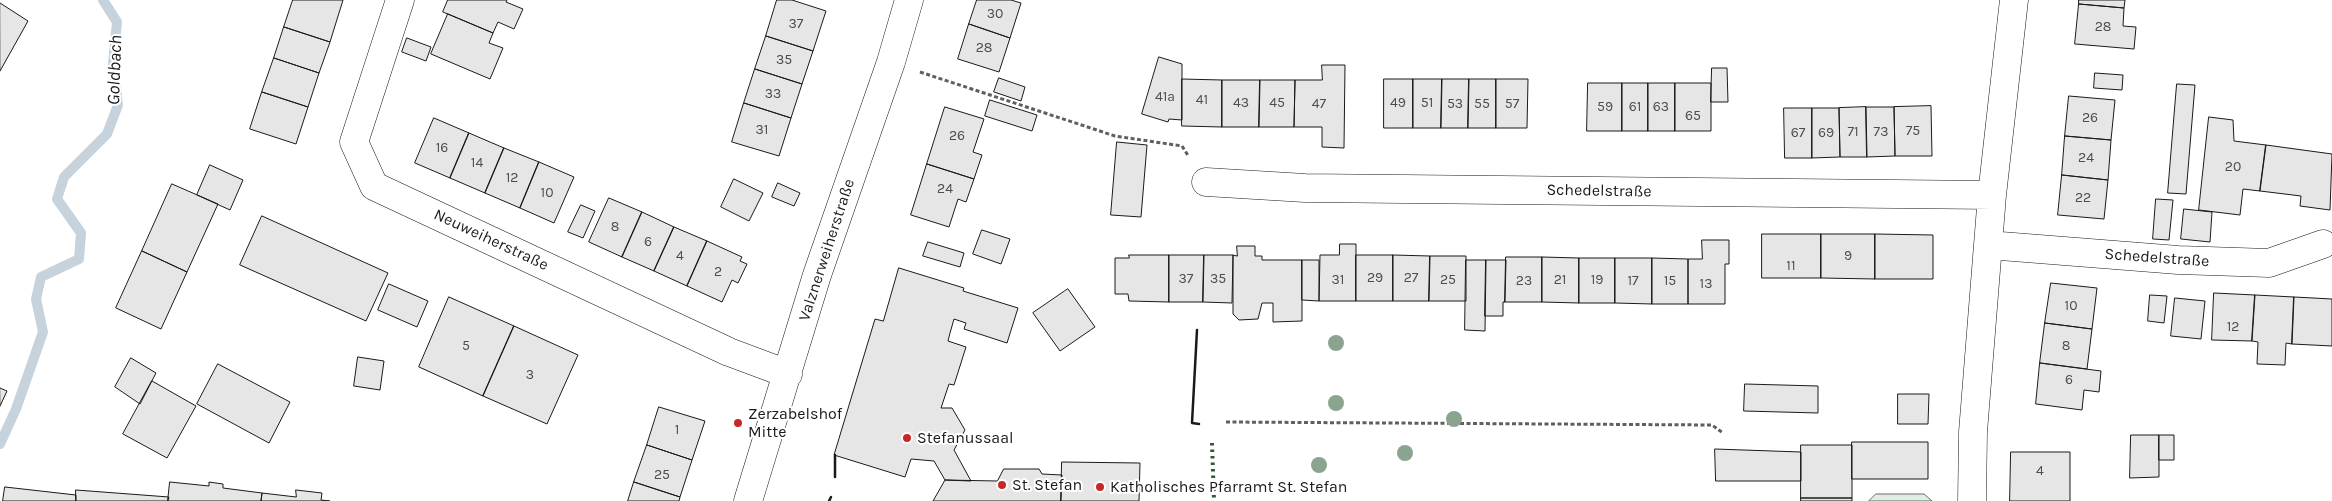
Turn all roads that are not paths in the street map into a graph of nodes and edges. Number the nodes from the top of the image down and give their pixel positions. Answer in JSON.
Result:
{"nodes":[{"id":1,"x":400,"y":0,"type":"edge"},
{"id":2,"x":909,"y":0,"type":"edge"},
{"id":3,"x":2014,"y":0,"type":"edge"},
{"id":4,"x":1206,"y":182,"type":"road end"},
{"id":5,"x":1992,"y":195,"type":"junction"},
{"id":6,"x":2323,"y":244,"type":"dead end"},
{"id":7,"x":1988,"y":245,"type":"junction"},
{"id":8,"x":788,"y":374,"type":"junction"},
{"id":9,"x":748,"y":501,"type":"edge"},
{"id":10,"x":1972,"y":501,"type":"edge"}],
"edges":[{"from":1,"to":8,"type":"street","name":"Neuweiherstraße"},
{"from":2,"to":8,"type":"street","name":"Valznerweiherstraße"},
{"from":3,"to":5,"type":"street"},
{"from":4,"to":5,"type":"street","name":"Schedelstraße"},
{"from":5,"to":7,"type":"street"},
{"from":6,"to":7,"type":"street","name":"Schedelstraße"},
{"from":7,"to":10,"type":"street"},
{"from":8,"to":9,"type":"street","name":"Valznerweiherstraße"}]}
